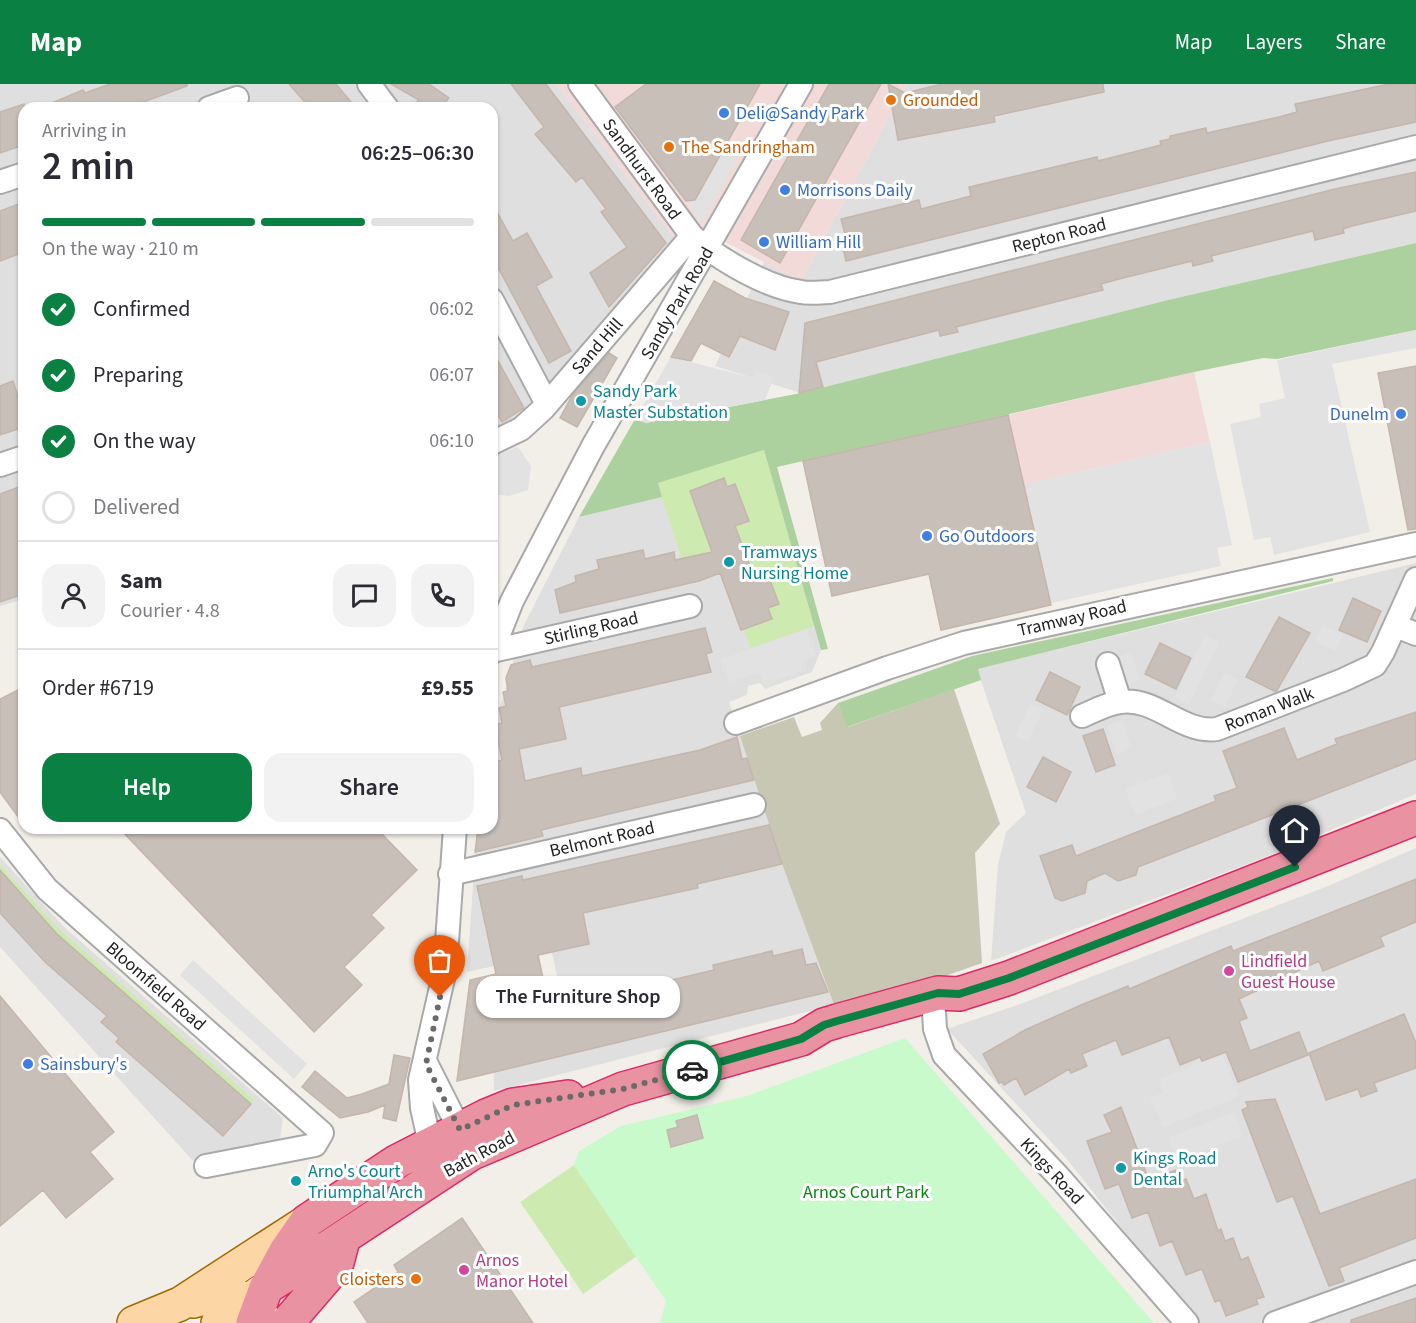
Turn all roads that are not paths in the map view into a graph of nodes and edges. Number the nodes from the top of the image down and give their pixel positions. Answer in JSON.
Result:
{"nodes":[{"id":1,"x":369,"y":84,"type":"edge"},
{"id":2,"x":580,"y":84,"type":"edge"},
{"id":3,"x":801,"y":84,"type":"edge"},
{"id":4,"x":237,"y":98,"type":"dead end"},
{"id":5,"x":226,"y":102,"type":"edge"},
{"id":6,"x":382,"y":102,"type":"edge"},
{"id":7,"x":1416,"y":147,"type":"edge"},
{"id":8,"x":18,"y":176,"type":"edge"},
{"id":9,"x":0,"y":182,"type":"edge"},
{"id":10,"x":700,"y":243,"type":"junction"},
{"id":11,"x":498,"y":311,"type":"edge"},
{"id":12,"x":547,"y":404,"type":"junction"},
{"id":13,"x":498,"y":440,"type":"edge"},
{"id":14,"x":18,"y":459,"type":"edge"},
{"id":15,"x":0,"y":465,"type":"edge"},
{"id":16,"x":1416,"y":544,"type":"edge"},
{"id":17,"x":1416,"y":579,"type":"edge"},
{"id":18,"x":690,"y":606,"type":"dead end"},
{"id":19,"x":1406,"y":630,"type":"edge"},
{"id":20,"x":498,"y":637,"type":"edge"},
{"id":21,"x":498,"y":651,"type":"edge"},
{"id":22,"x":1108,"y":664,"type":"dead end"},
{"id":23,"x":1120,"y":702,"type":"junction"},
{"id":24,"x":1082,"y":716,"type":"dead end"},
{"id":25,"x":736,"y":723,"type":"dead end"},
{"id":26,"x":754,"y":805,"type":"dead end"},
{"id":27,"x":1416,"y":818,"type":"edge"},
{"id":28,"x":0,"y":830,"type":"edge"},
{"id":29,"x":454,"y":834,"type":"edge"},
{"id":30,"x":450,"y":874,"type":"junction"},
{"id":31,"x":947,"y":1003,"type":"junction"},
{"id":32,"x":426,"y":1064,"type":"junction"},
{"id":33,"x":466,"y":1142,"type":"junction"},
{"id":34,"x":426,"y":1147,"type":"junction"},
{"id":35,"x":206,"y":1166,"type":"dead end"},
{"id":36,"x":308,"y":1221,"type":"junction"},
{"id":37,"x":345,"y":1235,"type":"junction"},
{"id":38,"x":1416,"y":1272,"type":"edge"},
{"id":39,"x":180,"y":1305,"type":"junction"},
{"id":40,"x":258,"y":1309,"type":"edge"},
{"id":41,"x":134,"y":1323,"type":"edge"},
{"id":42,"x":218,"y":1323,"type":"edge"},
{"id":43,"x":287,"y":1323,"type":"edge"},
{"id":44,"x":1187,"y":1323,"type":"edge"},
{"id":45,"x":1275,"y":1323,"type":"edge"}],
"edges":[{"from":1,"to":6,"type":"street"},
{"from":2,"to":10,"type":"street","name":"Sandhurst Road"},
{"from":3,"to":10,"type":"street","name":"Sandy Park Road"},
{"from":4,"to":5,"type":"street"},
{"from":7,"to":10,"type":"street","name":"Repton Road"},
{"from":8,"to":9,"type":"street"},
{"from":10,"to":12,"type":"street","name":"Sand Hill"},
{"from":10,"to":20,"type":"street","name":"Sandy Park Road"},
{"from":11,"to":12,"type":"street"},
{"from":12,"to":13,"type":"street","name":"Sand Hill"},
{"from":14,"to":15,"type":"street"},
{"from":16,"to":25,"type":"street","name":"Tramway Road"},
{"from":17,"to":19,"type":"street","name":"Roman Walk"},
{"from":18,"to":21,"type":"street","name":"Stirling Road"},
{"from":19,"to":23,"type":"street","name":"Roman Walk"},
{"from":22,"to":23,"type":"street"},
{"from":23,"to":24,"type":"street"},
{"from":26,"to":30,"type":"street","name":"Belmont Road"},
{"from":27,"to":31,"type":"highway","name":"Bath Road"},
{"from":28,"to":35,"type":"street","name":"Bloomfield Road"},
{"from":29,"to":30,"type":"street"},
{"from":30,"to":32,"type":"street"},
{"from":31,"to":33,"type":"highway","name":"Bath Road"},
{"from":31,"to":44,"type":"street","name":"Kings Road"},
{"from":32,"to":33,"type":"street"},
{"from":32,"to":34,"type":"street"},
{"from":33,"to":34,"type":"highway","name":"Bath Road"},
{"from":33,"to":37,"type":"highway","name":"Bath Road"},
{"from":34,"to":36,"type":"highway","name":"Bath Road"},
{"from":36,"to":39,"type":"main road"},
{"from":36,"to":40,"type":"highway","name":"Bath Road"},
{"from":37,"to":40,"type":"highway","name":"Bath Road"},
{"from":37,"to":43,"type":"highway"},
{"from":38,"to":45,"type":"street"},
{"from":39,"to":40,"type":"main road"},
{"from":39,"to":41,"type":"main road"},
{"from":40,"to":42,"type":"main road"}]}
